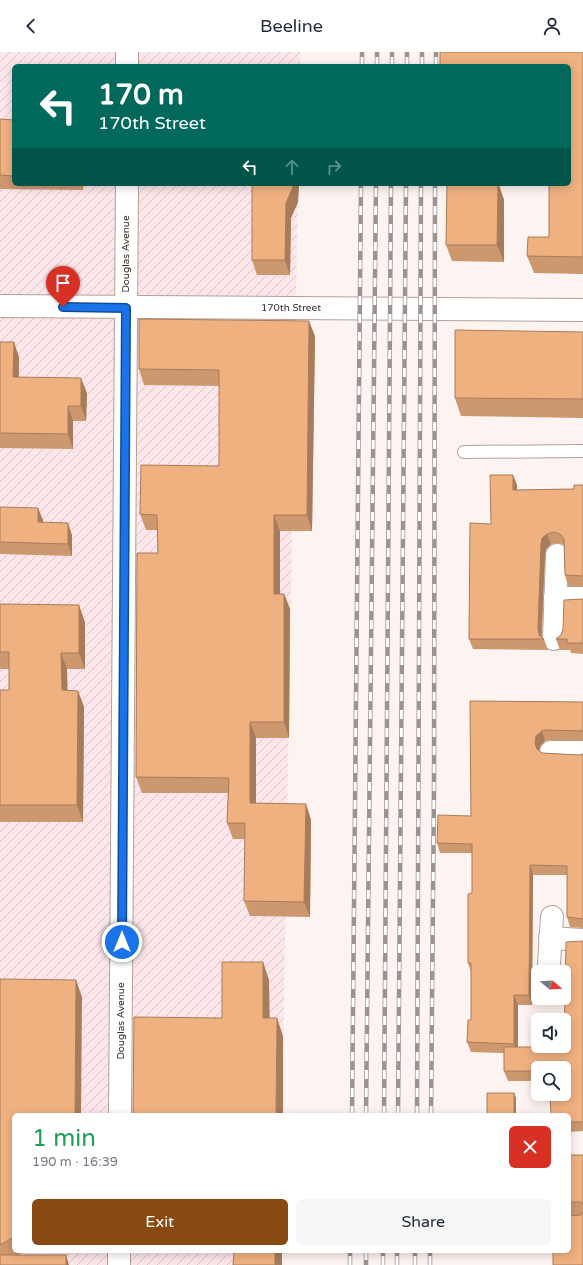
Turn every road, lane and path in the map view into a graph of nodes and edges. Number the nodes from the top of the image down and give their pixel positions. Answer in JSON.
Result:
{"nodes":[{"id":1,"x":127,"y":52,"type":"edge"},
{"id":2,"x":127,"y":64,"type":"edge"},
{"id":3,"x":127,"y":186,"type":"edge"},
{"id":4,"x":0,"y":306,"type":"edge"},
{"id":5,"x":126,"y":308,"type":"junction"},
{"id":6,"x":583,"y":310,"type":"edge"},
{"id":7,"x":583,"y":451,"type":"edge"},
{"id":8,"x":464,"y":452,"type":"dead end"},
{"id":9,"x":557,"y":555,"type":"dead end"},
{"id":10,"x":554,"y":598,"type":"junction"},
{"id":11,"x":583,"y":598,"type":"edge"},
{"id":12,"x":554,"y":639,"type":"dead end"},
{"id":13,"x":551,"y":752,"type":"edge"},
{"id":14,"x":583,"y":752,"type":"edge"},
{"id":15,"x":552,"y":917,"type":"dead end"},
{"id":16,"x":550,"y":938,"type":"junction"},
{"id":17,"x":583,"y":940,"type":"edge"},
{"id":18,"x":549,"y":964,"type":"dead end"},
{"id":19,"x":120,"y":1113,"type":"edge"},
{"id":20,"x":119,"y":1253,"type":"edge"},
{"id":21,"x":119,"y":1265,"type":"edge"}],
"edges":[{"from":1,"to":2,"type":"street"},
{"from":3,"to":5,"type":"street","name":"Douglas Avenue"},
{"from":4,"to":5,"type":"street","name":"170th Street"},
{"from":5,"to":6,"type":"street","name":"170th Street"},
{"from":5,"to":19,"type":"street","name":"Douglas Avenue"},
{"from":7,"to":8,"type":"lane"},
{"from":9,"to":10,"type":"street"},
{"from":10,"to":11,"type":"street"},
{"from":10,"to":12,"type":"street"},
{"from":13,"to":14,"type":"street"},
{"from":15,"to":16,"type":"street"},
{"from":16,"to":17,"type":"street"},
{"from":16,"to":18,"type":"street"},
{"from":20,"to":21,"type":"street"}]}
